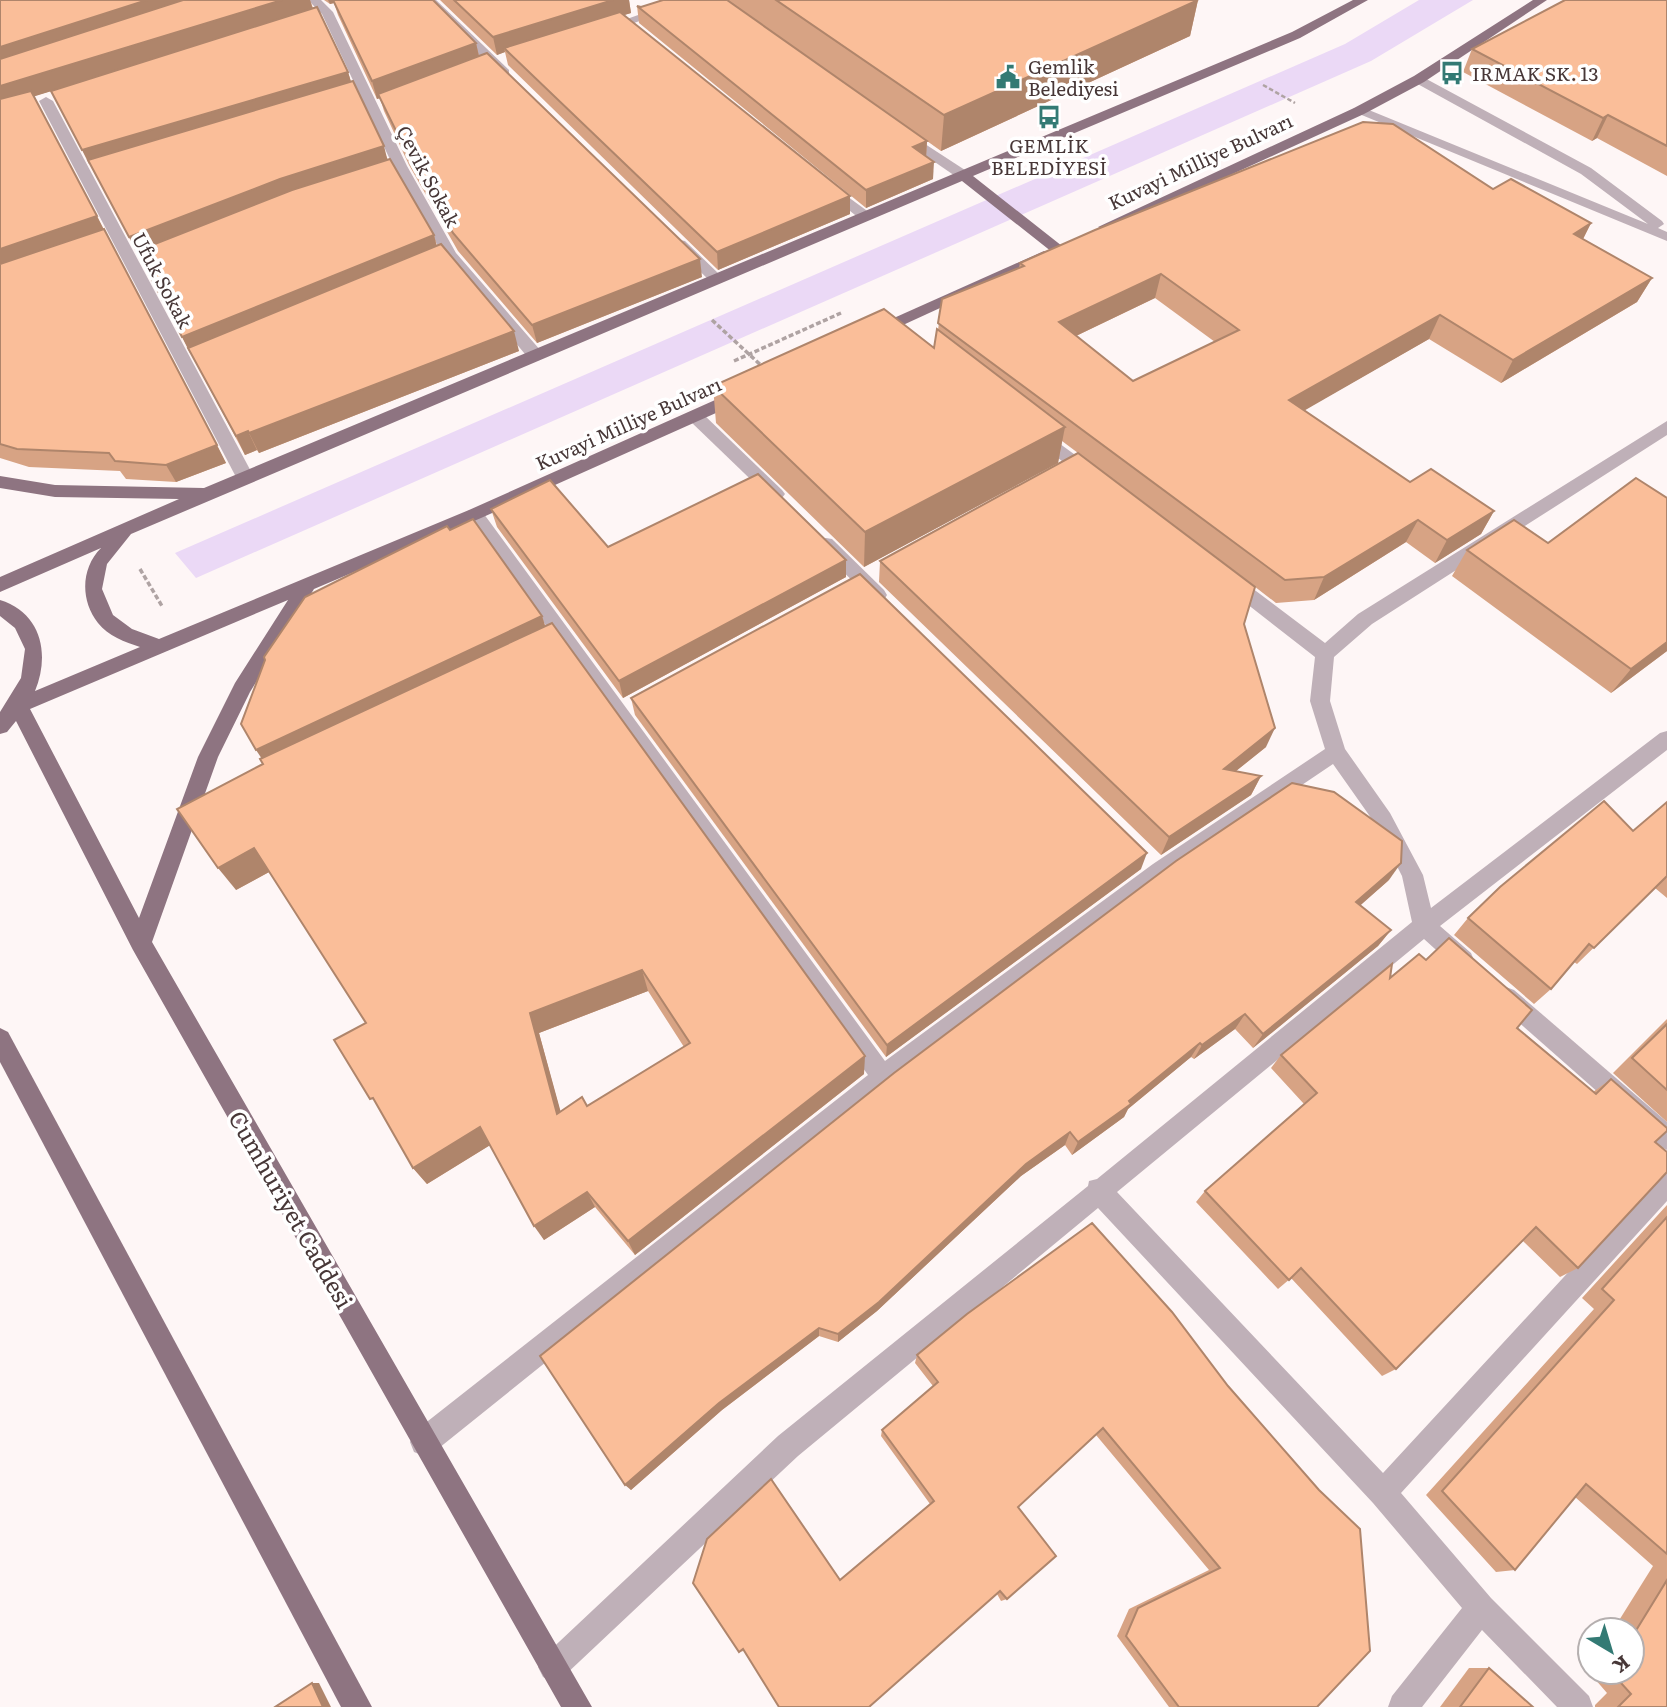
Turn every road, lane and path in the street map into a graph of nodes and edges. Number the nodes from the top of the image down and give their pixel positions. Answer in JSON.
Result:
{"nodes":[{"id":1,"x":314,"y":0,"type":"edge"},
{"id":2,"x":429,"y":0,"type":"edge"},
{"id":3,"x":692,"y":0,"type":"edge"},
{"id":4,"x":1362,"y":0,"type":"edge"},
{"id":5,"x":1541,"y":0,"type":"edge"},
{"id":6,"x":587,"y":35,"type":"edge"},
{"id":7,"x":1419,"y":79,"type":"junction"},
{"id":8,"x":513,"y":82,"type":"edge"},
{"id":9,"x":1263,"y":85,"type":"dead end"},
{"id":10,"x":47,"y":101,"type":"dead end"},
{"id":11,"x":1293,"y":102,"type":"dead end"},
{"id":12,"x":1359,"y":111,"type":"junction"},
{"id":13,"x":895,"y":127,"type":"edge"},
{"id":14,"x":963,"y":175,"type":"junction"},
{"id":15,"x":822,"y":181,"type":"edge"},
{"id":16,"x":865,"y":216,"type":"junction"},
{"id":17,"x":668,"y":232,"type":"edge"},
{"id":18,"x":1095,"y":232,"type":"edge"},
{"id":19,"x":1667,"y":235,"type":"edge"},
{"id":20,"x":716,"y":279,"type":"junction"},
{"id":21,"x":892,"y":323,"type":"junction"},
{"id":22,"x":718,"y":324,"type":"dead end"},
{"id":23,"x":857,"y":340,"type":"edge"},
{"id":24,"x":914,"y":340,"type":"edge"},
{"id":25,"x":535,"y":355,"type":"junction"},
{"id":26,"x":775,"y":379,"type":"joint"},
{"id":27,"x":696,"y":417,"type":"junction"},
{"id":28,"x":1022,"y":422,"type":"edge"},
{"id":29,"x":1667,"y":427,"type":"edge"},
{"id":30,"x":245,"y":477,"type":"junction"},
{"id":31,"x":0,"y":482,"type":"edge"},
{"id":32,"x":1108,"y":488,"type":"edge"},
{"id":33,"x":208,"y":493,"type":"junction"},
{"id":34,"x":785,"y":503,"type":"edge"},
{"id":35,"x":475,"y":514,"type":"junction"},
{"id":36,"x":129,"y":528,"type":"junction"},
{"id":37,"x":814,"y":532,"type":"edge"},
{"id":38,"x":1217,"y":571,"type":"edge"},
{"id":39,"x":0,"y":585,"type":"edge"},
{"id":40,"x":306,"y":587,"type":"junction"},
{"id":41,"x":0,"y":607,"type":"edge"},
{"id":42,"x":894,"y":609,"type":"edge"},
{"id":43,"x":182,"y":638,"type":"junction"},
{"id":44,"x":162,"y":647,"type":"junction"},
{"id":45,"x":1325,"y":654,"type":"junction"},
{"id":46,"x":18,"y":706,"type":"junction"},
{"id":47,"x":0,"y":726,"type":"edge"},
{"id":48,"x":1667,"y":739,"type":"edge"},
{"id":49,"x":1336,"y":752,"type":"junction"},
{"id":50,"x":213,"y":802,"type":"edge"},
{"id":51,"x":188,"y":814,"type":"junction"},
{"id":52,"x":1424,"y":926,"type":"junction"},
{"id":53,"x":141,"y":943,"type":"junction"},
{"id":54,"x":1475,"y":970,"type":"edge"},
{"id":55,"x":1495,"y":988,"type":"edge"},
{"id":56,"x":0,"y":1039,"type":"edge"},
{"id":57,"x":883,"y":1077,"type":"junction"},
{"id":58,"x":1667,"y":1138,"type":"edge"},
{"id":59,"x":1667,"y":1183,"type":"edge"},
{"id":60,"x":1098,"y":1190,"type":"junction"},
{"id":61,"x":424,"y":1442,"type":"junction"},
{"id":62,"x":1382,"y":1493,"type":"junction"},
{"id":63,"x":1481,"y":1608,"type":"junction"},
{"id":64,"x":553,"y":1667,"type":"junction"},
{"id":65,"x":357,"y":1707,"type":"edge"},
{"id":66,"x":577,"y":1707,"type":"edge"},
{"id":67,"x":1404,"y":1707,"type":"edge"},
{"id":68,"x":1578,"y":1707,"type":"edge"}],
"edges":[{"from":1,"to":25,"type":"street","name":"Çevik Sokak"},
{"from":2,"to":8,"type":"street"},
{"from":3,"to":6,"type":"street"},
{"from":4,"to":14,"type":"main road"},
{"from":5,"to":7,"type":"main road","name":"Kuvayi Milliye Bulvarı"},
{"from":7,"to":12,"type":"main road","name":"Kuvayi Milliye Bulvarı"},
{"from":7,"to":19,"type":"street"},
{"from":9,"to":11,"type":"path"},
{"from":10,"to":30,"type":"street","name":"Ufuk Sokak"},
{"from":12,"to":18,"type":"main road","name":"Kuvayi Milliye Bulvarı"},
{"from":12,"to":19,"type":"street"},
{"from":13,"to":14,"type":"street"},
{"from":14,"to":16,"type":"main road"},
{"from":14,"to":21,"type":"main road"},
{"from":15,"to":16,"type":"street"},
{"from":16,"to":20,"type":"main road"},
{"from":17,"to":20,"type":"street"},
{"from":20,"to":25,"type":"main road"},
{"from":21,"to":23,"type":"main road"},
{"from":21,"to":24,"type":"street"},
{"from":22,"to":26,"type":"path"},
{"from":25,"to":30,"type":"main road"},
{"from":26,"to":27,"type":"main road","name":"Kuvayi Milliye Bulvarı"},
{"from":27,"to":34,"type":"street"},
{"from":27,"to":35,"type":"main road","name":"Kuvayi Milliye Bulvarı"},
{"from":28,"to":32,"type":"street"},
{"from":29,"to":45,"type":"street"},
{"from":30,"to":33,"type":"main road"},
{"from":31,"to":33,"type":"main road"},
{"from":33,"to":36,"type":"main road"},
{"from":35,"to":40,"type":"main road","name":"Kuvayi Milliye Bulvarı"},
{"from":35,"to":57,"type":"street"},
{"from":36,"to":39,"type":"main road"},
{"from":36,"to":43,"type":"path"},
{"from":36,"to":44,"type":"main road"},
{"from":37,"to":42,"type":"street"},
{"from":38,"to":45,"type":"street"},
{"from":40,"to":43,"type":"main road","name":"Kuvayi Milliye Bulvarı"},
{"from":40,"to":51,"type":"main road"},
{"from":41,"to":46,"type":"main road"},
{"from":43,"to":44,"type":"main road","name":"Kuvayi Milliye Bulvarı"},
{"from":44,"to":46,"type":"main road","name":"Kuvayi Milliye Bulvarı"},
{"from":45,"to":49,"type":"street"},
{"from":46,"to":47,"type":"main road"},
{"from":46,"to":53,"type":"main road","name":"Cumhuriyet Caddesi"},
{"from":48,"to":52,"type":"street"},
{"from":49,"to":52,"type":"street"},
{"from":49,"to":57,"type":"street"},
{"from":50,"to":51,"type":"street"},
{"from":51,"to":53,"type":"main road"},
{"from":52,"to":54,"type":"street"},
{"from":52,"to":60,"type":"street"},
{"from":53,"to":61,"type":"main road","name":"Cumhuriyet Caddesi"},
{"from":55,"to":58,"type":"street"},
{"from":56,"to":65,"type":"main road"},
{"from":57,"to":61,"type":"street"},
{"from":59,"to":62,"type":"street"},
{"from":60,"to":62,"type":"street"},
{"from":60,"to":64,"type":"street"},
{"from":61,"to":64,"type":"main road","name":"Cumhuriyet Caddesi"},
{"from":62,"to":63,"type":"street"},
{"from":63,"to":67,"type":"street"},
{"from":63,"to":68,"type":"street"},
{"from":64,"to":66,"type":"main road","name":"Cumhuriyet Caddesi"}]}
